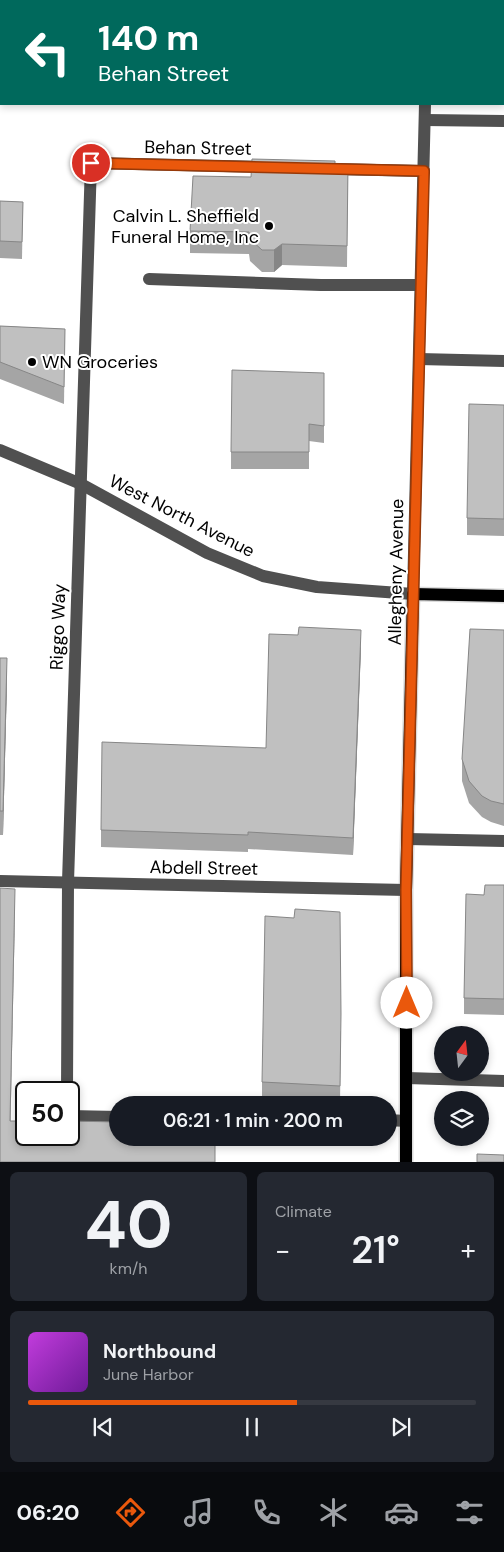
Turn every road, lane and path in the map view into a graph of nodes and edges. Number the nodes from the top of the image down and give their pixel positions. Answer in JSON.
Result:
{"nodes":[{"id":1,"x":425,"y":105,"type":"edge"},
{"id":2,"x":425,"y":120,"type":"junction"},
{"id":3,"x":504,"y":121,"type":"edge"},
{"id":4,"x":91,"y":163,"type":"joint"},
{"id":5,"x":277,"y":167,"type":"edge"},
{"id":6,"x":316,"y":168,"type":"edge"},
{"id":7,"x":424,"y":171,"type":"junction"},
{"id":8,"x":149,"y":280,"type":"dead end"},
{"id":9,"x":421,"y":285,"type":"junction"},
{"id":10,"x":419,"y":359,"type":"junction"},
{"id":11,"x":504,"y":360,"type":"edge"},
{"id":12,"x":0,"y":450,"type":"edge"},
{"id":13,"x":81,"y":484,"type":"junction"},
{"id":14,"x":413,"y":594,"type":"junction"},
{"id":15,"x":504,"y":596,"type":"edge"},
{"id":16,"x":408,"y":838,"type":"junction"},
{"id":17,"x":504,"y":841,"type":"edge"},
{"id":18,"x":0,"y":881,"type":"edge"},
{"id":19,"x":68,"y":882,"type":"junction"},
{"id":20,"x":406,"y":890,"type":"junction"},
{"id":21,"x":407,"y":1078,"type":"junction"},
{"id":22,"x":66,"y":1081,"type":"edge"},
{"id":23,"x":504,"y":1081,"type":"edge"},
{"id":24,"x":80,"y":1116,"type":"edge"},
{"id":25,"x":109,"y":1117,"type":"edge"},
{"id":26,"x":397,"y":1120,"type":"edge"},
{"id":27,"x":406,"y":1121,"type":"junction"},
{"id":28,"x":406,"y":1162,"type":"edge"}],
"edges":[{"from":1,"to":2,"type":"street","name":"Allegheny Avenue"},
{"from":2,"to":3,"type":"street"},
{"from":2,"to":7,"type":"street","name":"Allegheny Avenue"},
{"from":4,"to":5,"type":"street","name":"Behan Street"},
{"from":4,"to":13,"type":"street","name":"Riggo Way"},
{"from":6,"to":7,"type":"street"},
{"from":7,"to":9,"type":"street","name":"Allegheny Avenue"},
{"from":8,"to":9,"type":"street"},
{"from":9,"to":10,"type":"street","name":"Allegheny Avenue"},
{"from":10,"to":11,"type":"street"},
{"from":10,"to":14,"type":"street","name":"Allegheny Avenue"},
{"from":12,"to":13,"type":"street","name":"West North Avenue"},
{"from":13,"to":14,"type":"street","name":"West North Avenue"},
{"from":13,"to":19,"type":"street","name":"Riggo Way"},
{"from":14,"to":15,"type":"main road","name":"West North Avenue"},
{"from":14,"to":16,"type":"main road","name":"Allegheny Avenue"},
{"from":16,"to":17,"type":"street"},
{"from":16,"to":20,"type":"main road","name":"Allegheny Avenue"},
{"from":18,"to":19,"type":"street","name":"Abdell Street"},
{"from":19,"to":20,"type":"street","name":"Abdell Street"},
{"from":19,"to":22,"type":"street","name":"Riggo Way"},
{"from":20,"to":21,"type":"main road","name":"Allegheny Avenue"},
{"from":21,"to":23,"type":"street"},
{"from":21,"to":27,"type":"main road","name":"Allegheny Avenue"},
{"from":24,"to":25,"type":"street"},
{"from":26,"to":27,"type":"street"},
{"from":27,"to":28,"type":"main road","name":"Allegheny Avenue"}]}
